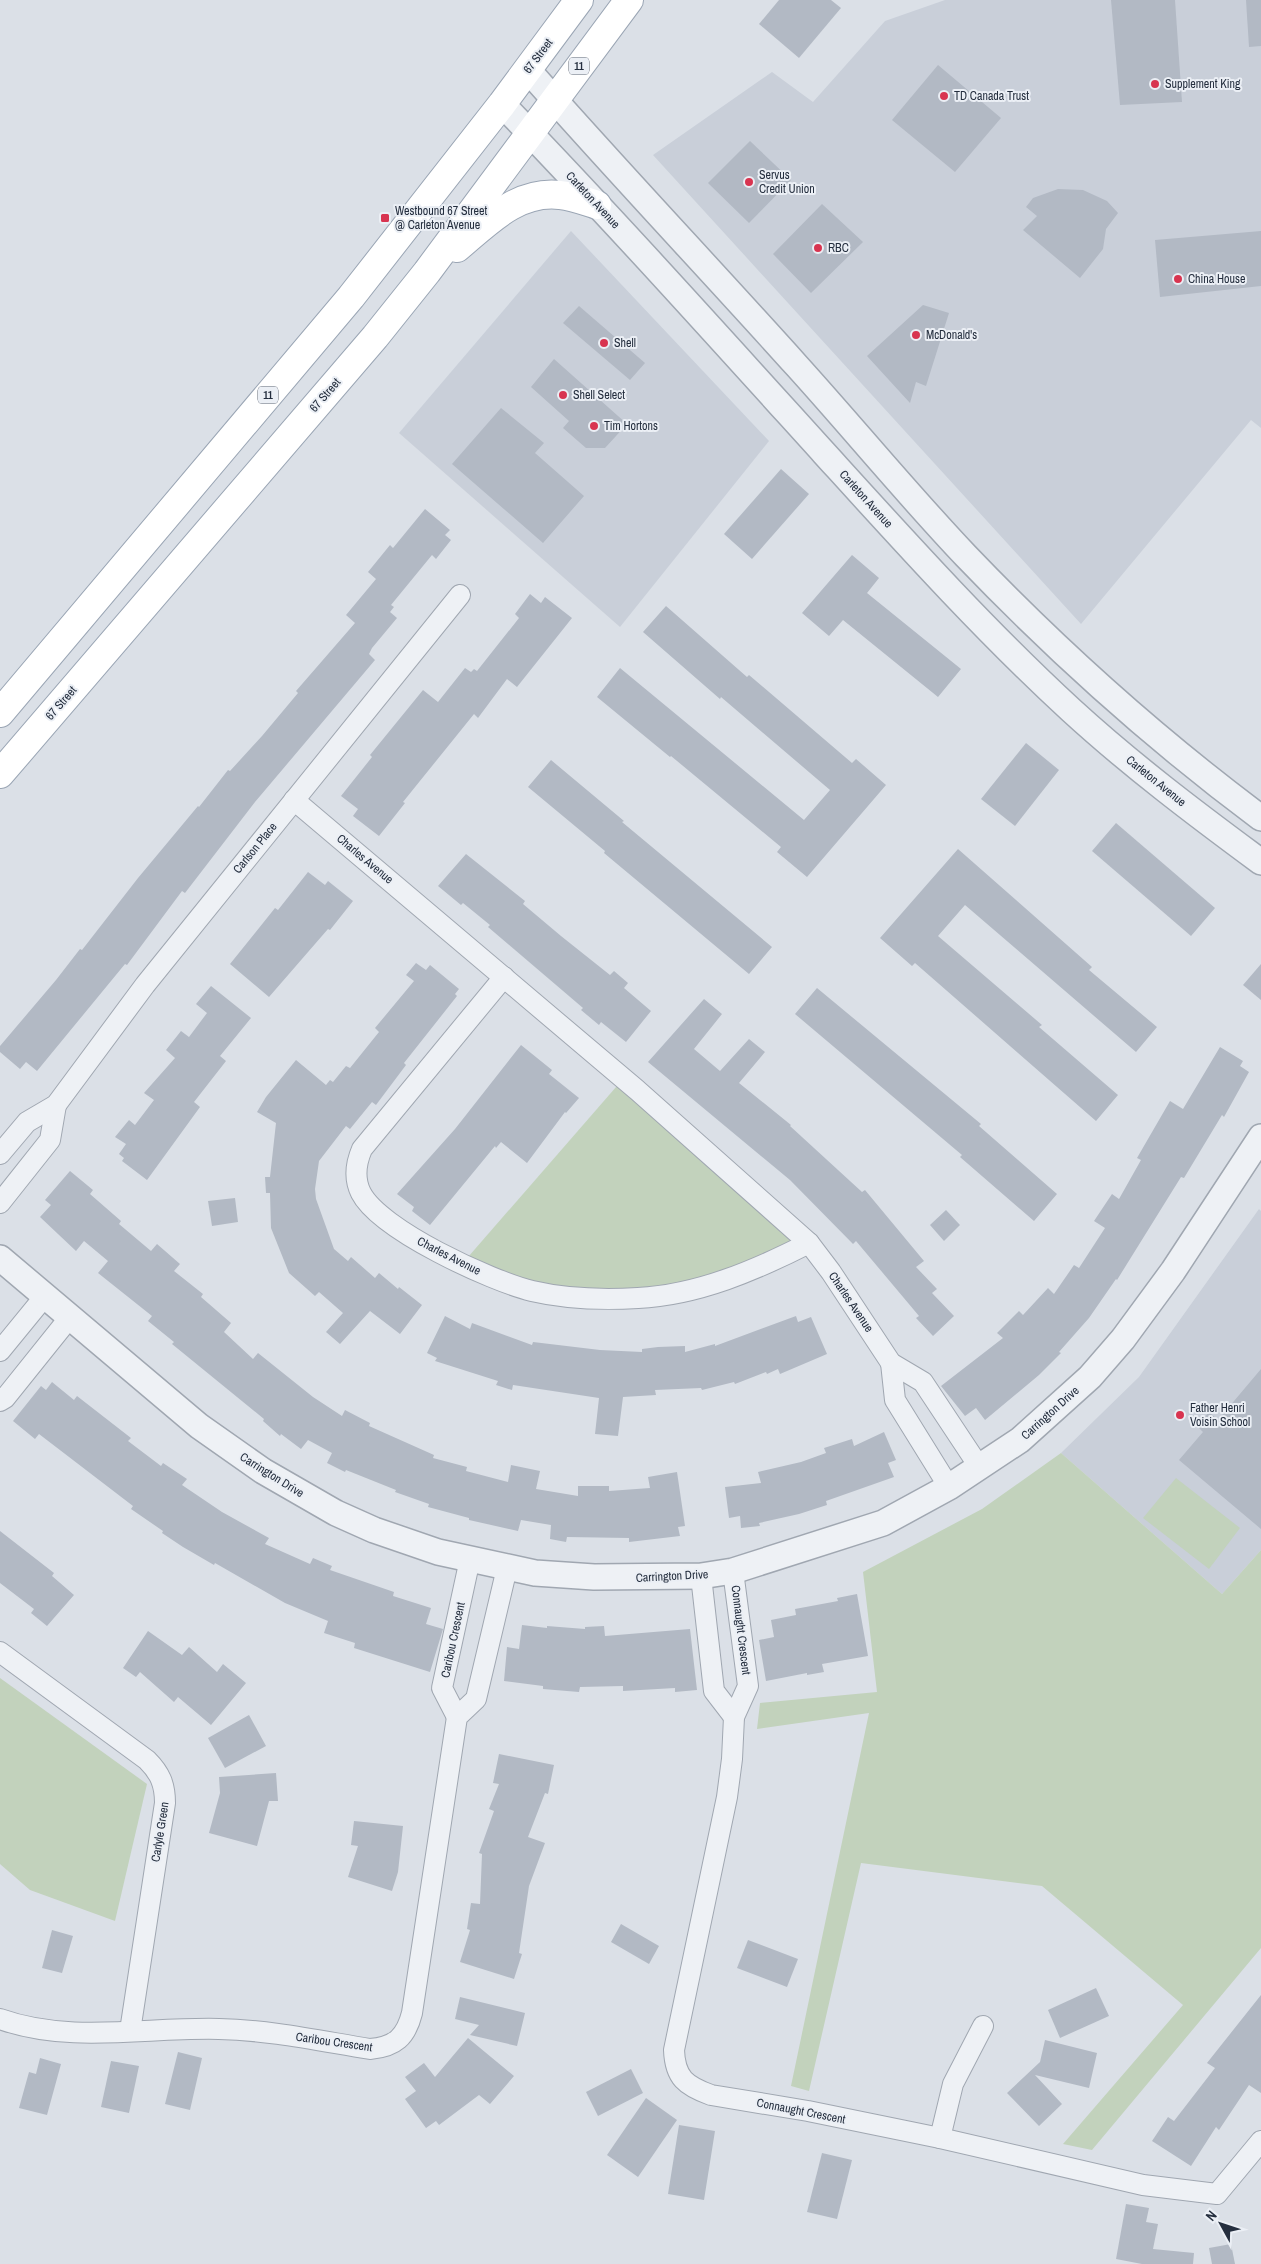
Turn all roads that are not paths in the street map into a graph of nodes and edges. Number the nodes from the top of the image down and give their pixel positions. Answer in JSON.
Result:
{"nodes":[{"id":1,"x":579,"y":0,"type":"edge"},
{"id":2,"x":629,"y":0,"type":"edge"},
{"id":3,"x":528,"y":70,"type":"junction"},
{"id":4,"x":554,"y":100,"type":"junction"},
{"id":5,"x":502,"y":104,"type":"junction"},
{"id":6,"x":529,"y":132,"type":"junction"},
{"id":7,"x":597,"y":205,"type":"junction"},
{"id":8,"x":426,"y":272,"type":"junction"},
{"id":9,"x":460,"y":595,"type":"dead end"},
{"id":10,"x":0,"y":713,"type":"edge"},
{"id":11,"x":0,"y":774,"type":"edge"},
{"id":12,"x":294,"y":800,"type":"junction"},
{"id":13,"x":1261,"y":818,"type":"edge"},
{"id":14,"x":1261,"y":862,"type":"edge"},
{"id":15,"x":504,"y":977,"type":"junction"},
{"id":16,"x":56,"y":1105,"type":"junction"},
{"id":17,"x":1261,"y":1137,"type":"edge"},
{"id":18,"x":0,"y":1154,"type":"edge"},
{"id":19,"x":1252,"y":1170,"type":"edge"},
{"id":20,"x":0,"y":1203,"type":"edge"},
{"id":21,"x":809,"y":1243,"type":"junction"},
{"id":22,"x":0,"y":1258,"type":"edge"},
{"id":23,"x":45,"y":1296,"type":"junction"},
{"id":24,"x":70,"y":1317,"type":"junction"},
{"id":25,"x":0,"y":1351,"type":"edge"},
{"id":26,"x":891,"y":1363,"type":"junction"},
{"id":27,"x":0,"y":1401,"type":"edge"},
{"id":28,"x":980,"y":1468,"type":"junction"},
{"id":29,"x":949,"y":1487,"type":"junction"},
{"id":30,"x":470,"y":1560,"type":"junction"},
{"id":31,"x":507,"y":1568,"type":"junction"},
{"id":32,"x":733,"y":1571,"type":"junction"},
{"id":33,"x":701,"y":1576,"type":"junction"},
{"id":34,"x":0,"y":1652,"type":"edge"},
{"id":35,"x":734,"y":1717,"type":"junction"},
{"id":36,"x":457,"y":1718,"type":"junction"},
{"id":37,"x":0,"y":2019,"type":"edge"},
{"id":38,"x":983,"y":2026,"type":"dead end"},
{"id":39,"x":130,"y":2031,"type":"junction"},
{"id":40,"x":940,"y":2138,"type":"junction"},
{"id":41,"x":1261,"y":2141,"type":"edge"}],
"edges":[{"from":1,"to":3,"type":"main road","name":"67 Street","number":"11"},
{"from":2,"to":4,"type":"main road","name":"67 Street","number":"11"},
{"from":3,"to":4,"type":"street"},
{"from":3,"to":5,"type":"main road","name":"67 Street","number":"11"},
{"from":4,"to":6,"type":"main road","name":"67 Street","number":"11"},
{"from":4,"to":13,"type":"street"},
{"from":5,"to":6,"type":"street","name":"Carleton Avenue"},
{"from":5,"to":10,"type":"main road","name":"67 Street","number":"11"},
{"from":6,"to":7,"type":"street","name":"Carleton Avenue"},
{"from":6,"to":8,"type":"main road","name":"67 Street","number":"11"},
{"from":7,"to":8,"type":"main road"},
{"from":7,"to":14,"type":"street","name":"Carleton Avenue"},
{"from":8,"to":11,"type":"main road","name":"67 Street","number":"11"},
{"from":9,"to":12,"type":"street","name":"Carlson Place"},
{"from":12,"to":15,"type":"street","name":"Charles Avenue"},
{"from":12,"to":16,"type":"street","name":"Carlson Place"},
{"from":15,"to":21,"type":"street","name":"Charles Avenue"},
{"from":15,"to":21,"type":"street","name":"Charles Avenue"},
{"from":16,"to":18,"type":"street","name":"Carlson Place"},
{"from":16,"to":20,"type":"street","name":"Carlson Place"},
{"from":17,"to":19,"type":"street","name":"Carrington Drive"},
{"from":19,"to":28,"type":"street","name":"Carrington Drive"},
{"from":21,"to":26,"type":"street","name":"Charles Avenue"},
{"from":22,"to":23,"type":"street","name":"Carrington Drive"},
{"from":23,"to":24,"type":"street","name":"Carrington Drive"},
{"from":23,"to":25,"type":"street"},
{"from":24,"to":27,"type":"street"},
{"from":24,"to":30,"type":"street","name":"Carrington Drive"},
{"from":26,"to":28,"type":"street","name":"Charles Avenue"},
{"from":26,"to":29,"type":"street","name":"Charles Avenue"},
{"from":28,"to":29,"type":"street","name":"Carrington Drive"},
{"from":29,"to":32,"type":"street","name":"Carrington Drive"},
{"from":30,"to":31,"type":"street","name":"Carrington Drive"},
{"from":30,"to":36,"type":"street","name":"Caribou Crescent"},
{"from":31,"to":33,"type":"street","name":"Carrington Drive"},
{"from":31,"to":36,"type":"street"},
{"from":32,"to":33,"type":"street","name":"Carrington Drive"},
{"from":32,"to":35,"type":"street","name":"Connaught Crescent"},
{"from":33,"to":35,"type":"street"},
{"from":34,"to":39,"type":"street","name":"Carlyle Green"},
{"from":35,"to":40,"type":"street","name":"Connaught Crescent"},
{"from":36,"to":39,"type":"street","name":"Caribou Crescent"},
{"from":37,"to":39,"type":"street","name":"Caribou Crescent"},
{"from":38,"to":40,"type":"street"},
{"from":40,"to":41,"type":"street","name":"Connaught Crescent"}]}
